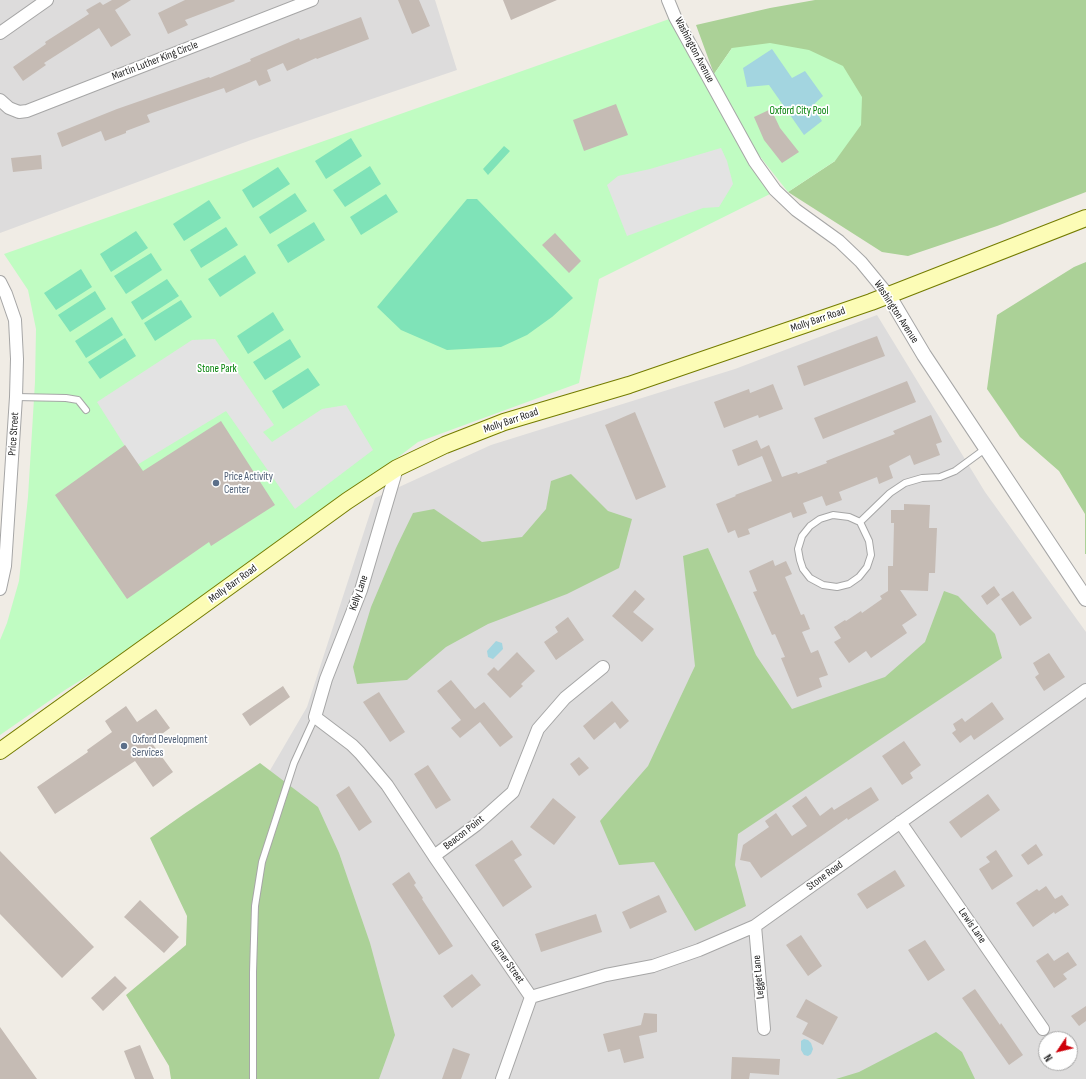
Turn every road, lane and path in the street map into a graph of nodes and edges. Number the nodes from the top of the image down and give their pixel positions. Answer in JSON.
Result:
{"nodes":[{"id":1,"x":47,"y":0,"type":"edge"},
{"id":2,"x":312,"y":0,"type":"edge"},
{"id":3,"x":668,"y":0,"type":"edge"},
{"id":4,"x":0,"y":33,"type":"edge"},
{"id":5,"x":0,"y":100,"type":"edge"},
{"id":6,"x":1086,"y":218,"type":"edge"},
{"id":7,"x":0,"y":282,"type":"edge"},
{"id":8,"x":889,"y":296,"type":"junction"},
{"id":9,"x":16,"y":396,"type":"junction"},
{"id":10,"x":86,"y":410,"type":"dead end"},
{"id":11,"x":985,"y":449,"type":"junction"},
{"id":12,"x":397,"y":468,"type":"junction"},
{"id":13,"x":860,"y":522,"type":"junction"},
{"id":14,"x":0,"y":589,"type":"edge"},
{"id":15,"x":1086,"y":599,"type":"edge"},
{"id":16,"x":603,"y":667,"type":"dead end"},
{"id":17,"x":1086,"y":690,"type":"edge"},
{"id":18,"x":315,"y":717,"type":"junction"},
{"id":19,"x":0,"y":751,"type":"edge"},
{"id":20,"x":900,"y":822,"type":"junction"},
{"id":21,"x":434,"y":856,"type":"junction"},
{"id":22,"x":755,"y":926,"type":"junction"},
{"id":23,"x":531,"y":997,"type":"junction"},
{"id":24,"x":764,"y":1028,"type":"dead end"},
{"id":25,"x":1043,"y":1030,"type":"dead end"},
{"id":26,"x":253,"y":1079,"type":"edge"},
{"id":27,"x":502,"y":1079,"type":"edge"}],
"edges":[{"from":1,"to":4,"type":"street"},
{"from":2,"to":5,"type":"street","name":"Martin Luther King Circle"},
{"from":3,"to":8,"type":"street","name":"Washington Avenue"},
{"from":6,"to":8,"type":"main road","name":"Molly Barr Road"},
{"from":7,"to":9,"type":"street","name":"Price Street"},
{"from":8,"to":11,"type":"street","name":"Washington Avenue"},
{"from":8,"to":12,"type":"main road","name":"Molly Barr Road"},
{"from":9,"to":10,"type":"lane"},
{"from":9,"to":14,"type":"street","name":"Price Street"},
{"from":11,"to":13,"type":"lane"},
{"from":11,"to":15,"type":"street","name":"Washington Avenue"},
{"from":12,"to":18,"type":"street","name":"Kelly Lane"},
{"from":12,"to":19,"type":"main road","name":"Molly Barr Road"},
{"from":13,"to":13,"type":"lane"},
{"from":16,"to":21,"type":"street","name":"Beacon Point"},
{"from":17,"to":20,"type":"street","name":"Stone Road"},
{"from":18,"to":21,"type":"street","name":"Beacon Point"},
{"from":18,"to":26,"type":"lane"},
{"from":20,"to":22,"type":"street","name":"Stone Road"},
{"from":20,"to":25,"type":"street","name":"Lewis Lane"},
{"from":21,"to":23,"type":"street","name":"Garner Street"},
{"from":22,"to":23,"type":"street","name":"Stone Road"},
{"from":22,"to":24,"type":"street","name":"Legget Lane"},
{"from":23,"to":27,"type":"street"}]}
